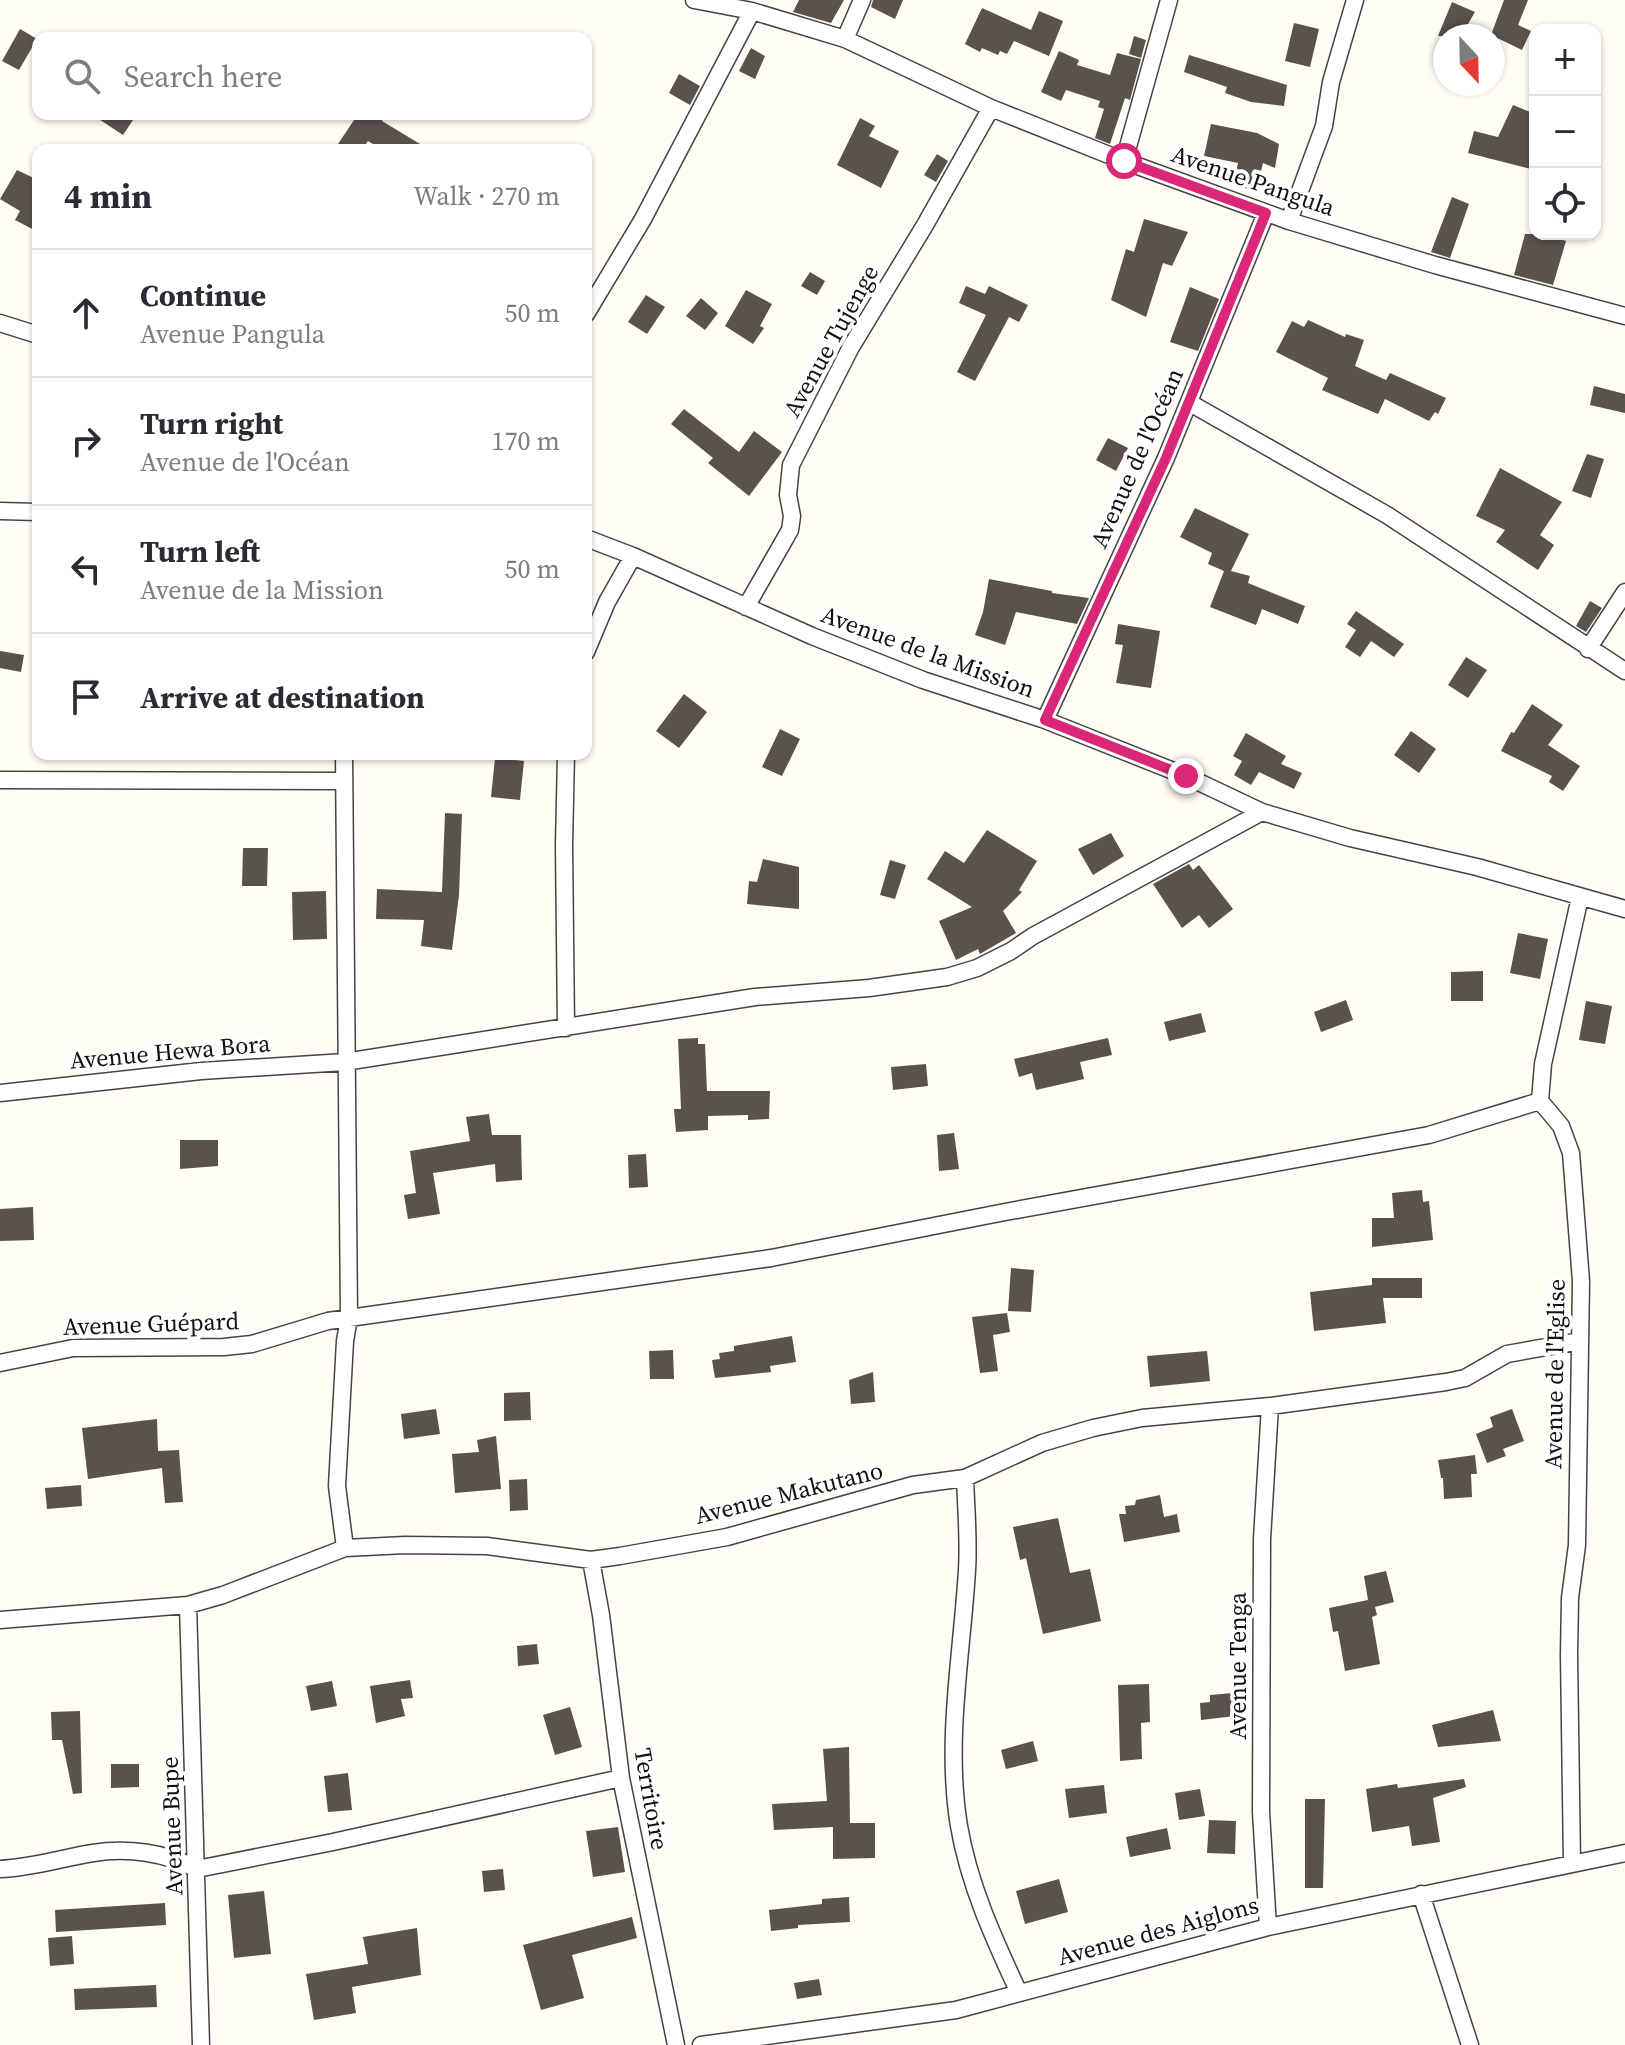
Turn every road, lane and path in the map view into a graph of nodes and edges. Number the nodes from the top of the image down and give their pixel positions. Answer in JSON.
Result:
{"nodes":[{"id":1,"x":694,"y":0,"type":"edge"},
{"id":2,"x":862,"y":0,"type":"edge"},
{"id":3,"x":1169,"y":0,"type":"edge"},
{"id":4,"x":1355,"y":0,"type":"edge"},
{"id":5,"x":752,"y":11,"type":"junction"},
{"id":6,"x":845,"y":39,"type":"junction"},
{"id":7,"x":991,"y":108,"type":"junction"},
{"id":8,"x":1124,"y":161,"type":"junction"},
{"id":9,"x":1266,"y":213,"type":"junction"},
{"id":10,"x":1289,"y":221,"type":"junction"},
{"id":11,"x":592,"y":304,"type":"edge"},
{"id":12,"x":1625,"y":316,"type":"edge"},
{"id":13,"x":0,"y":323,"type":"edge"},
{"id":14,"x":32,"y":333,"type":"edge"},
{"id":15,"x":1190,"y":403,"type":"junction"},
{"id":16,"x":0,"y":511,"type":"edge"},
{"id":17,"x":32,"y":512,"type":"edge"},
{"id":18,"x":592,"y":540,"type":"edge"},
{"id":19,"x":633,"y":556,"type":"junction"},
{"id":20,"x":1625,"y":592,"type":"edge"},
{"id":21,"x":746,"y":607,"type":"junction"},
{"id":22,"x":592,"y":638,"type":"edge"},
{"id":23,"x":1588,"y":649,"type":"junction"},
{"id":24,"x":1625,"y":671,"type":"edge"},
{"id":25,"x":1045,"y":720,"type":"junction"},
{"id":26,"x":344,"y":760,"type":"edge"},
{"id":27,"x":566,"y":760,"type":"edge"},
{"id":28,"x":0,"y":780,"type":"edge"},
{"id":29,"x":344,"y":781,"type":"junction"},
{"id":30,"x":1262,"y":812,"type":"junction"},
{"id":31,"x":1580,"y":897,"type":"junction"},
{"id":32,"x":1625,"y":909,"type":"edge"},
{"id":33,"x":566,"y":1028,"type":"junction"},
{"id":34,"x":345,"y":1062,"type":"junction"},
{"id":35,"x":0,"y":1093,"type":"edge"},
{"id":36,"x":1540,"y":1101,"type":"junction"},
{"id":37,"x":349,"y":1318,"type":"junction"},
{"id":38,"x":1580,"y":1341,"type":"junction"},
{"id":39,"x":0,"y":1363,"type":"edge"},
{"id":40,"x":1270,"y":1406,"type":"junction"},
{"id":41,"x":965,"y":1478,"type":"junction"},
{"id":42,"x":345,"y":1548,"type":"junction"},
{"id":43,"x":591,"y":1560,"type":"junction"},
{"id":44,"x":188,"y":1605,"type":"junction"},
{"id":45,"x":0,"y":1620,"type":"edge"},
{"id":46,"x":621,"y":1778,"type":"junction"},
{"id":47,"x":1625,"y":1853,"type":"edge"},
{"id":48,"x":1572,"y":1864,"type":"junction"},
{"id":49,"x":0,"y":1869,"type":"edge"},
{"id":50,"x":197,"y":1869,"type":"junction"},
{"id":51,"x":1421,"y":1894,"type":"junction"},
{"id":52,"x":1268,"y":1927,"type":"junction"},
{"id":53,"x":1019,"y":1993,"type":"junction"},
{"id":54,"x":201,"y":2045,"type":"edge"},
{"id":55,"x":676,"y":2045,"type":"edge"},
{"id":56,"x":701,"y":2045,"type":"edge"},
{"id":57,"x":1470,"y":2045,"type":"edge"}],
"edges":[{"from":1,"to":5,"type":"street","name":"Avenue Pangula"},
{"from":2,"to":6,"type":"street"},
{"from":3,"to":8,"type":"street"},
{"from":4,"to":10,"type":"street"},
{"from":5,"to":6,"type":"street","name":"Avenue Pangula"},
{"from":5,"to":11,"type":"street"},
{"from":6,"to":7,"type":"street","name":"Avenue Pangula"},
{"from":7,"to":8,"type":"street","name":"Avenue Pangula"},
{"from":7,"to":21,"type":"street","name":"Avenue Tujenge"},
{"from":8,"to":9,"type":"street","name":"Avenue Pangula"},
{"from":9,"to":10,"type":"street","name":"Avenue Pangula"},
{"from":9,"to":15,"type":"street","name":"Avenue de l'Océan"},
{"from":10,"to":12,"type":"street","name":"Avenue Pangula"},
{"from":13,"to":14,"type":"street"},
{"from":15,"to":23,"type":"street"},
{"from":15,"to":25,"type":"street","name":"Avenue de l'Océan"},
{"from":16,"to":17,"type":"street"},
{"from":18,"to":19,"type":"street","name":"Avenue de la Mission"},
{"from":19,"to":21,"type":"street","name":"Avenue de la Mission"},
{"from":19,"to":22,"type":"street"},
{"from":20,"to":23,"type":"street"},
{"from":21,"to":25,"type":"street","name":"Avenue de la Mission"},
{"from":23,"to":24,"type":"street"},
{"from":25,"to":30,"type":"street","name":"Avenue de la Mission"},
{"from":26,"to":29,"type":"street"},
{"from":27,"to":33,"type":"street"},
{"from":28,"to":29,"type":"street"},
{"from":29,"to":34,"type":"street"},
{"from":30,"to":31,"type":"street","name":"Avenue de la Mission"},
{"from":30,"to":33,"type":"street","name":"Avenue Hewa Bora"},
{"from":31,"to":32,"type":"street","name":"Avenue de la Mission"},
{"from":31,"to":36,"type":"street"},
{"from":33,"to":34,"type":"street","name":"Avenue Hewa Bora"},
{"from":34,"to":35,"type":"street","name":"Avenue Hewa Bora"},
{"from":34,"to":37,"type":"street"},
{"from":36,"to":37,"type":"street","name":"Avenue Guépard"},
{"from":36,"to":38,"type":"street","name":"Avenue de l'Eglise"},
{"from":37,"to":39,"type":"street","name":"Avenue Guépard"},
{"from":37,"to":42,"type":"street"},
{"from":38,"to":40,"type":"street","name":"Avenue Makutano"},
{"from":38,"to":48,"type":"street","name":"Avenue de l'Eglise"},
{"from":40,"to":41,"type":"street","name":"Avenue Makutano"},
{"from":40,"to":52,"type":"street","name":"Avenue Tenga"},
{"from":41,"to":43,"type":"street","name":"Avenue Makutano"},
{"from":41,"to":53,"type":"street"},
{"from":42,"to":43,"type":"street","name":"Avenue Makutano"},
{"from":42,"to":44,"type":"street","name":"Avenue Makutano"},
{"from":43,"to":46,"type":"street","name":"Territoire"},
{"from":44,"to":45,"type":"street","name":"Avenue Makutano"},
{"from":44,"to":50,"type":"street","name":"Avenue Bupe"},
{"from":46,"to":50,"type":"street"},
{"from":46,"to":55,"type":"street","name":"Territoire"},
{"from":47,"to":48,"type":"street","name":"Avenue des Aiglons"},
{"from":48,"to":51,"type":"street","name":"Avenue des Aiglons"},
{"from":49,"to":50,"type":"street"},
{"from":50,"to":54,"type":"street","name":"Avenue Bupe"},
{"from":51,"to":52,"type":"street","name":"Avenue des Aiglons"},
{"from":51,"to":57,"type":"street"},
{"from":52,"to":53,"type":"street","name":"Avenue des Aiglons"},
{"from":53,"to":56,"type":"street","name":"Avenue des Aiglons"}]}
